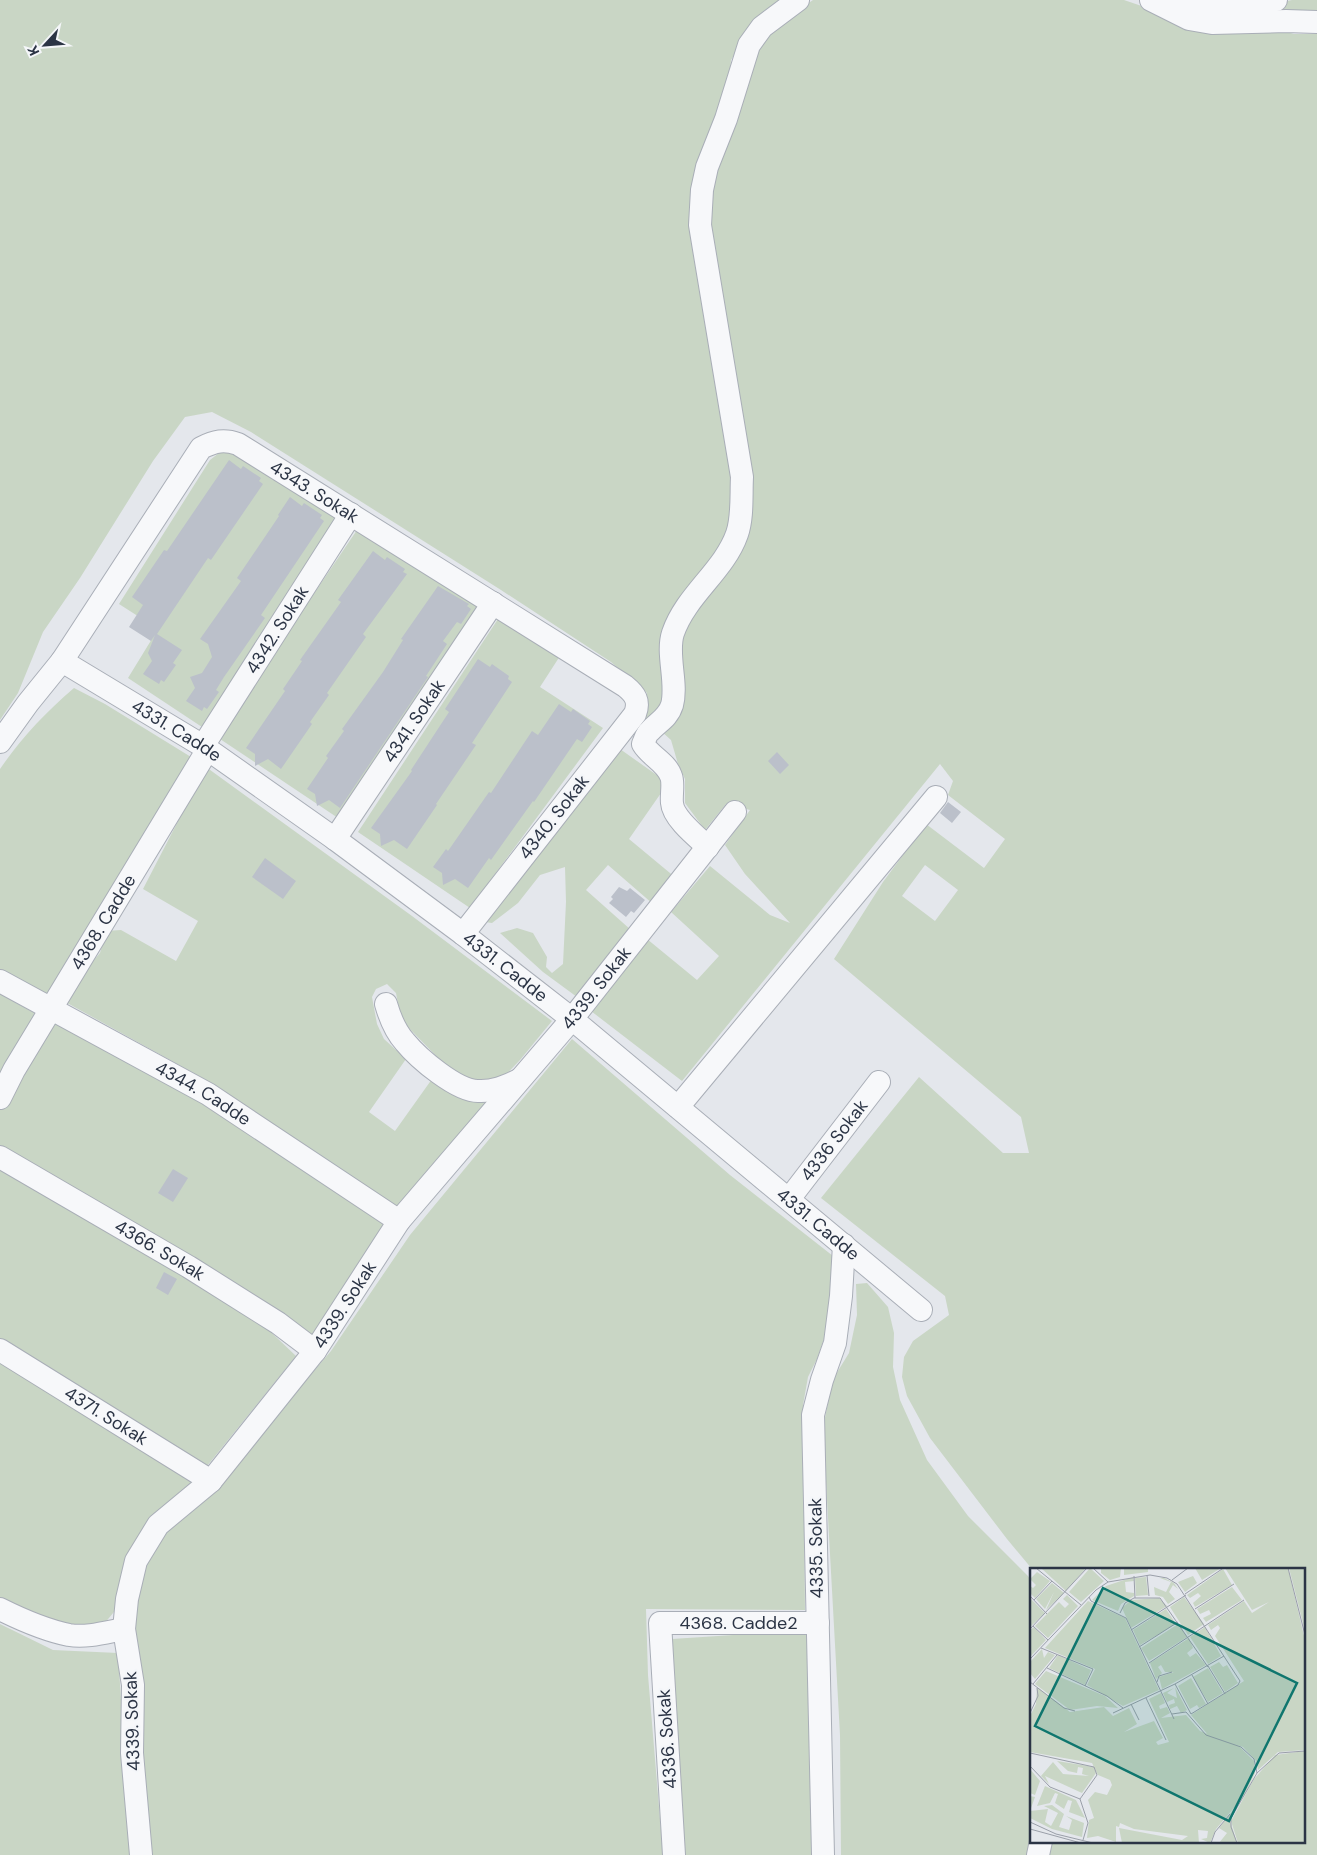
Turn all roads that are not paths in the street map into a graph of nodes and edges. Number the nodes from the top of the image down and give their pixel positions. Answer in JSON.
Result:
{"nodes":[{"id":1,"x":798,"y":0,"type":"edge"},
{"id":2,"x":1151,"y":0,"type":"edge"},
{"id":3,"x":1158,"y":0,"type":"edge"},
{"id":4,"x":1276,"y":0,"type":"edge"},
{"id":5,"x":1317,"y":22,"type":"edge"},
{"id":6,"x":351,"y":514,"type":"junction"},
{"id":7,"x":493,"y":603,"type":"junction"},
{"id":8,"x":62,"y":661,"type":"junction"},
{"id":9,"x":637,"y":698,"type":"joint"},
{"id":10,"x":0,"y":742,"type":"edge"},
{"id":11,"x":205,"y":747,"type":"junction"},
{"id":12,"x":936,"y":796,"type":"dead end"},
{"id":13,"x":735,"y":812,"type":"dead end"},
{"id":14,"x":335,"y":839,"type":"junction"},
{"id":15,"x":708,"y":847,"type":"junction"},
{"id":16,"x":463,"y":934,"type":"junction"},
{"id":17,"x":0,"y":981,"type":"edge"},
{"id":18,"x":386,"y":1004,"type":"dead end"},
{"id":19,"x":52,"y":1009,"type":"junction"},
{"id":20,"x":572,"y":1020,"type":"junction"},
{"id":21,"x":520,"y":1080,"type":"junction"},
{"id":22,"x":879,"y":1082,"type":"dead end"},
{"id":23,"x":0,"y":1098,"type":"edge"},
{"id":24,"x":678,"y":1108,"type":"junction"},
{"id":25,"x":0,"y":1157,"type":"edge"},
{"id":26,"x":788,"y":1200,"type":"junction"},
{"id":27,"x":399,"y":1221,"type":"junction"},
{"id":28,"x":844,"y":1245,"type":"junction"},
{"id":29,"x":921,"y":1310,"type":"dead end"},
{"id":30,"x":0,"y":1350,"type":"edge"},
{"id":31,"x":315,"y":1351,"type":"junction"},
{"id":32,"x":211,"y":1481,"type":"junction"},
{"id":33,"x":0,"y":1608,"type":"edge"},
{"id":34,"x":660,"y":1623,"type":"joint"},
{"id":35,"x":818,"y":1623,"type":"junction"},
{"id":36,"x":124,"y":1629,"type":"junction"},
{"id":37,"x":1041,"y":1842,"type":"edge"},
{"id":38,"x":142,"y":1855,"type":"edge"},
{"id":39,"x":674,"y":1855,"type":"edge"},
{"id":40,"x":823,"y":1855,"type":"edge"},
{"id":41,"x":1038,"y":1855,"type":"edge"}],
"edges":[{"from":1,"to":15,"type":"street"},
{"from":2,"to":5,"type":"street"},
{"from":3,"to":4,"type":"street"},
{"from":6,"to":7,"type":"street","name":"4343. Sokak"},
{"from":6,"to":8,"type":"street","name":"4343. Sokak"},
{"from":6,"to":11,"type":"street","name":"4342. Sokak"},
{"from":7,"to":9,"type":"street","name":"4343. Sokak"},
{"from":7,"to":14,"type":"street","name":"4341. Sokak"},
{"from":8,"to":10,"type":"street","name":"4343. Sokak"},
{"from":8,"to":11,"type":"street","name":"4331. Cadde"},
{"from":9,"to":16,"type":"street","name":"4340. Sokak"},
{"from":11,"to":14,"type":"street","name":"4331. Cadde"},
{"from":11,"to":19,"type":"street","name":"4368. Cadde"},
{"from":12,"to":24,"type":"street"},
{"from":13,"to":15,"type":"street","name":"4339. Sokak"},
{"from":14,"to":16,"type":"street","name":"4331. Cadde"},
{"from":15,"to":20,"type":"street","name":"4339. Sokak"},
{"from":16,"to":20,"type":"street","name":"4331. Cadde"},
{"from":17,"to":19,"type":"street","name":"4344. Cadde"},
{"from":18,"to":21,"type":"street"},
{"from":19,"to":23,"type":"street","name":"4368. Cadde"},
{"from":19,"to":27,"type":"street","name":"4344. Cadde"},
{"from":20,"to":21,"type":"street","name":"4339. Sokak"},
{"from":20,"to":24,"type":"street","name":"4331. Cadde"},
{"from":21,"to":27,"type":"street","name":"4339. Sokak"},
{"from":22,"to":26,"type":"street","name":"4336 Sokak"},
{"from":24,"to":26,"type":"street","name":"4331. Cadde"},
{"from":25,"to":31,"type":"street","name":"4366. Sokak"},
{"from":26,"to":28,"type":"street","name":"4331. Cadde"},
{"from":27,"to":31,"type":"street","name":"4339. Sokak"},
{"from":28,"to":29,"type":"street","name":"4331. Cadde"},
{"from":28,"to":35,"type":"street","name":"4335. Sokak"},
{"from":30,"to":32,"type":"street","name":"4371. Sokak"},
{"from":31,"to":32,"type":"street","name":"4339. Sokak"},
{"from":32,"to":36,"type":"street","name":"4339. Sokak"},
{"from":33,"to":36,"type":"street"},
{"from":34,"to":35,"type":"street","name":"4368. Cadde2"},
{"from":34,"to":39,"type":"street","name":"4336. Sokak"},
{"from":35,"to":40,"type":"street","name":"4335. Sokak"},
{"from":36,"to":38,"type":"street","name":"4339. Sokak"},
{"from":37,"to":41,"type":"street"}]}
